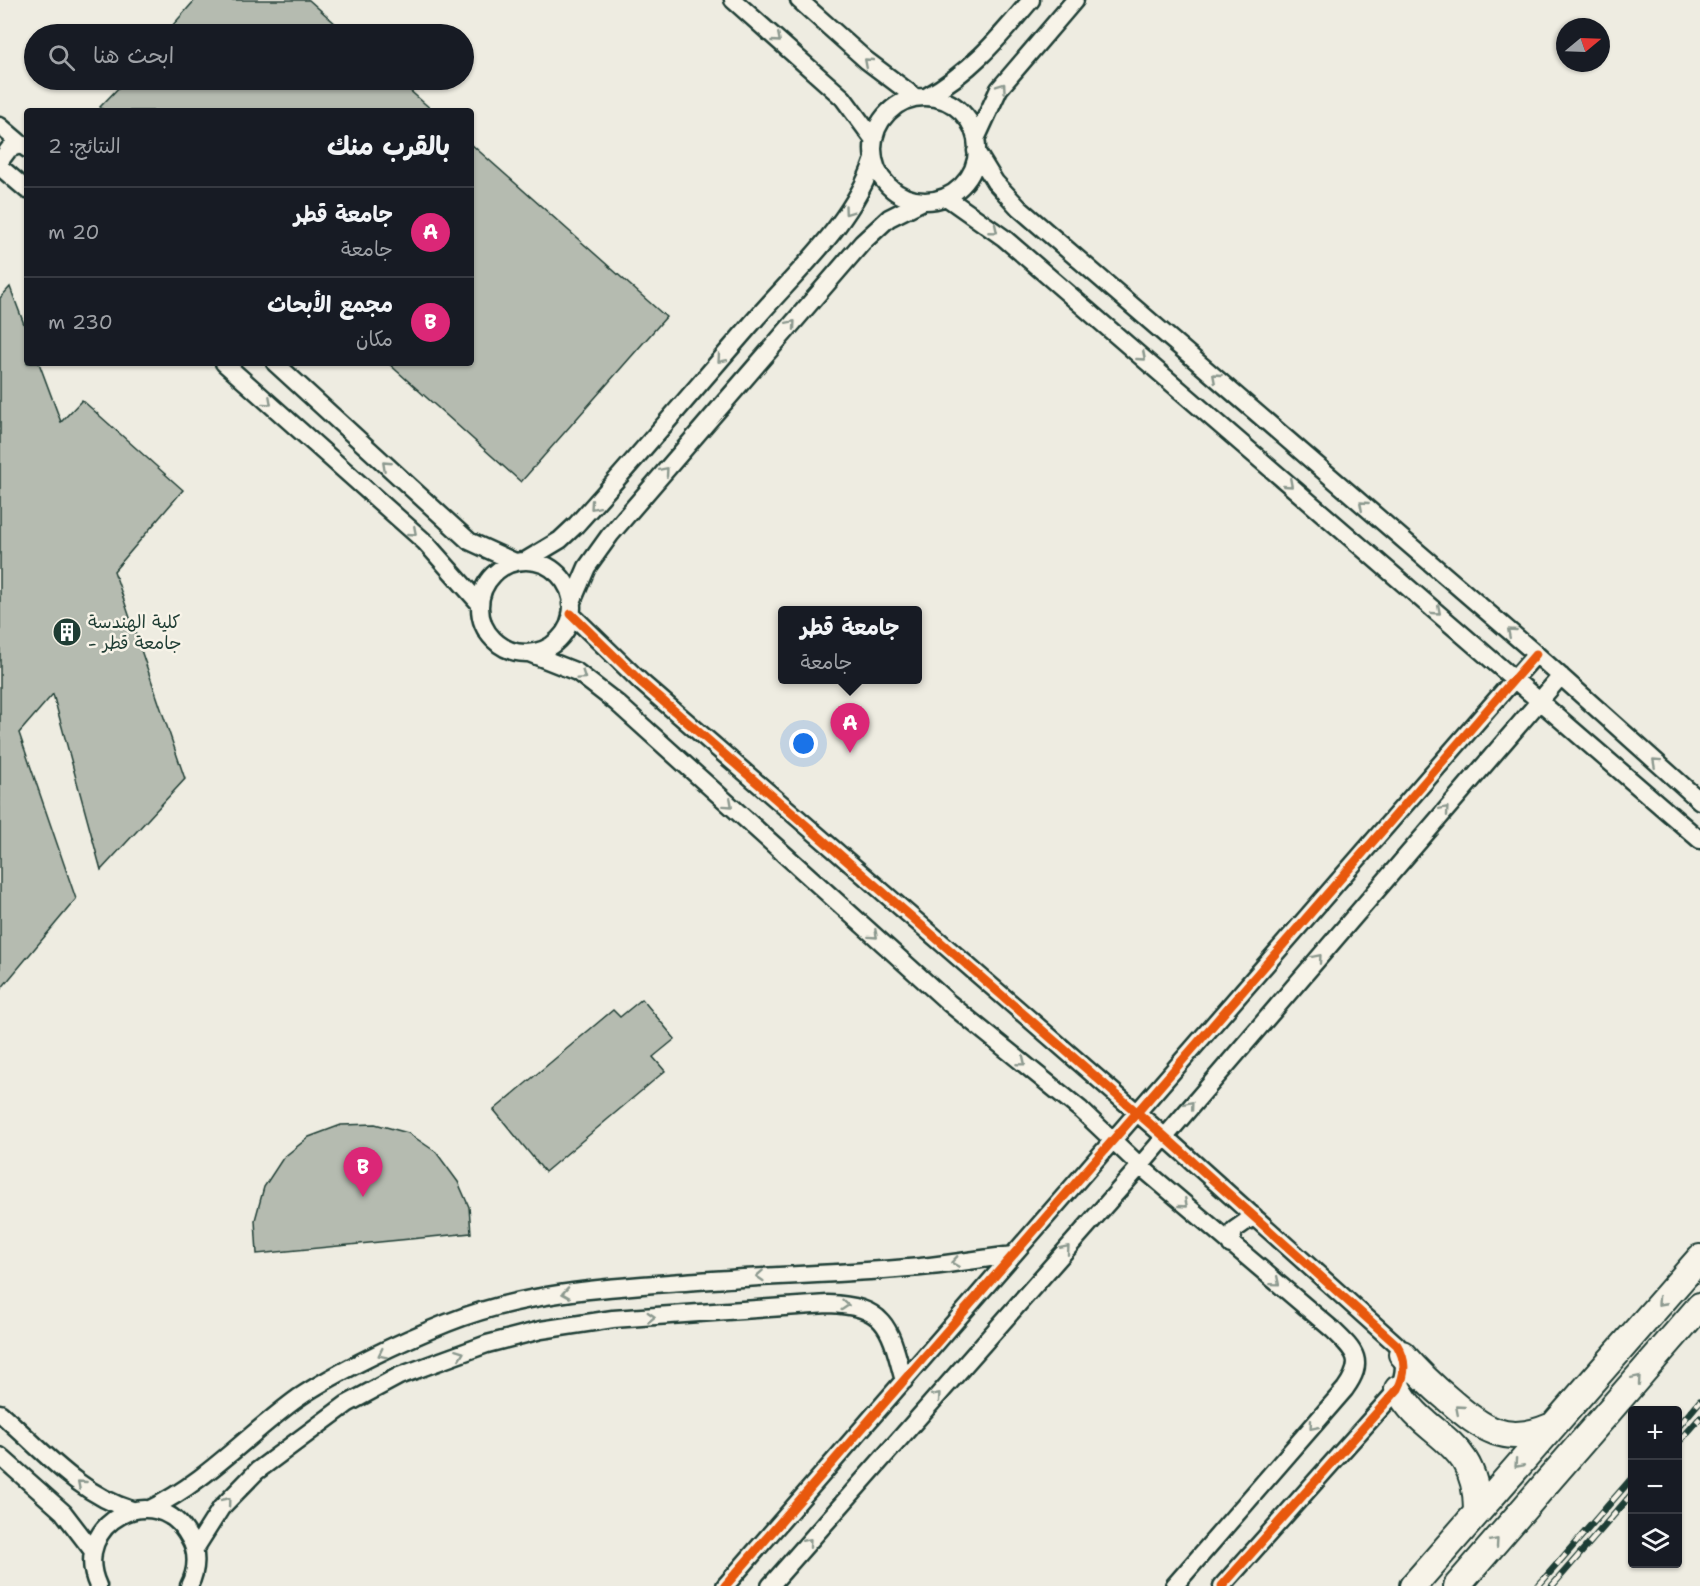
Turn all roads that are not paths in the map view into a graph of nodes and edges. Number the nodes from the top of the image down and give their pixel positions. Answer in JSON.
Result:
{"nodes":[{"id":1,"x":733,"y":0,"type":"edge"},
{"id":2,"x":799,"y":0,"type":"edge"},
{"id":3,"x":1031,"y":0,"type":"edge"},
{"id":4,"x":1075,"y":0,"type":"edge"},
{"id":5,"x":921,"y":97,"type":"junction"},
{"id":6,"x":0,"y":126,"type":"edge"},
{"id":7,"x":874,"y":140,"type":"junction"},
{"id":8,"x":976,"y":145,"type":"junction"},
{"id":9,"x":24,"y":147,"type":"edge"},
{"id":10,"x":874,"y":159,"type":"junction"},
{"id":11,"x":0,"y":162,"type":"edge"},
{"id":12,"x":0,"y":167,"type":"edge"},
{"id":13,"x":24,"y":187,"type":"edge"},
{"id":14,"x":946,"y":196,"type":"junction"},
{"id":15,"x":923,"y":201,"type":"junction"},
{"id":16,"x":227,"y":366,"type":"edge"},
{"id":17,"x":277,"y":366,"type":"edge"},
{"id":18,"x":520,"y":562,"type":"junction"},
{"id":19,"x":480,"y":604,"type":"junction"},
{"id":20,"x":571,"y":609,"type":"junction"},
{"id":21,"x":529,"y":653,"type":"junction"},
{"id":22,"x":1536,"y":654,"type":"junction"},
{"id":23,"x":1561,"y":676,"type":"junction"},
{"id":24,"x":1515,"y":678,"type":"junction"},
{"id":25,"x":1540,"y":700,"type":"junction"},
{"id":26,"x":1700,"y":801,"type":"edge"},
{"id":27,"x":1700,"y":840,"type":"edge"},
{"id":28,"x":1137,"y":1113,"type":"junction"},
{"id":29,"x":1164,"y":1136,"type":"junction"},
{"id":30,"x":1112,"y":1141,"type":"junction"},
{"id":31,"x":1140,"y":1166,"type":"junction"},
{"id":32,"x":1254,"y":1216,"type":"junction"},
{"id":33,"x":1231,"y":1245,"type":"junction"},
{"id":34,"x":1013,"y":1255,"type":"junction"},
{"id":35,"x":1700,"y":1258,"type":"edge"},
{"id":36,"x":1700,"y":1305,"type":"edge"},
{"id":37,"x":1402,"y":1354,"type":"junction"},
{"id":38,"x":904,"y":1381,"type":"junction"},
{"id":39,"x":1398,"y":1389,"type":"junction"},
{"id":40,"x":0,"y":1413,"type":"edge"},
{"id":41,"x":1550,"y":1427,"type":"junction"},
{"id":42,"x":0,"y":1456,"type":"edge"},
{"id":43,"x":150,"y":1509,"type":"junction"},
{"id":44,"x":132,"y":1510,"type":"junction"},
{"id":45,"x":1478,"y":1510,"type":"junction"},
{"id":46,"x":195,"y":1549,"type":"junction"},
{"id":47,"x":93,"y":1551,"type":"junction"},
{"id":48,"x":192,"y":1579,"type":"edge"},
{"id":49,"x":95,"y":1584,"type":"edge"},
{"id":50,"x":206,"y":1586,"type":"edge"},
{"id":51,"x":725,"y":1586,"type":"edge"},
{"id":52,"x":770,"y":1586,"type":"edge"},
{"id":53,"x":1174,"y":1586,"type":"edge"},
{"id":54,"x":1222,"y":1586,"type":"edge"},
{"id":55,"x":1413,"y":1586,"type":"edge"},
{"id":56,"x":1457,"y":1586,"type":"edge"}],
"edges":[{"from":1,"to":7,"type":"street","one_way":true},
{"from":5,"to":2,"type":"street","one_way":true},
{"from":3,"to":5,"type":"street"},
{"from":8,"to":4,"type":"street","one_way":true},
{"from":5,"to":7,"type":"street"},
{"from":5,"to":8,"type":"street"},
{"from":6,"to":9,"type":"street"},
{"from":7,"to":10,"type":"street"},
{"from":8,"to":14,"type":"street"},
{"from":22,"to":8,"type":"street","one_way":true},
{"from":9,"to":11,"type":"street"},
{"from":10,"to":15,"type":"street"},
{"from":10,"to":18,"type":"street","one_way":true},
{"from":12,"to":13,"type":"street"},
{"from":14,"to":15,"type":"street"},
{"from":14,"to":24,"type":"street","one_way":true},
{"from":20,"to":15,"type":"street","one_way":true},
{"from":16,"to":19,"type":"street","one_way":true},
{"from":18,"to":17,"type":"street","one_way":true},
{"from":18,"to":19,"type":"street"},
{"from":18,"to":20,"type":"street"},
{"from":19,"to":21,"type":"street"},
{"from":20,"to":21,"type":"street"},
{"from":20,"to":28,"type":"street"},
{"from":21,"to":30,"type":"street","one_way":true},
{"from":22,"to":23,"type":"street"},
{"from":22,"to":24,"type":"street"},
{"from":23,"to":25,"type":"street"},
{"from":26,"to":23,"type":"street","one_way":true},
{"from":24,"to":25,"type":"street"},
{"from":24,"to":28,"type":"street"},
{"from":25,"to":27,"type":"street"},
{"from":29,"to":25,"type":"street","one_way":true},
{"from":28,"to":29,"type":"street"},
{"from":28,"to":30,"type":"street"},
{"from":29,"to":31,"type":"street"},
{"from":29,"to":32,"type":"street"},
{"from":30,"to":31,"type":"street"},
{"from":30,"to":34,"type":"street"},
{"from":31,"to":33,"type":"street","one_way":true},
{"from":52,"to":31,"type":"street","one_way":true},
{"from":32,"to":33,"type":"street"},
{"from":32,"to":37,"type":"street"},
{"from":33,"to":53,"type":"street","one_way":true},
{"from":34,"to":38,"type":"street"},
{"from":34,"to":43,"type":"street","one_way":true},
{"from":35,"to":41,"type":"main road","one_way":true},
{"from":56,"to":36,"type":"main road","one_way":true},
{"from":37,"to":39,"type":"street"},
{"from":41,"to":37,"type":"main road","one_way":true},
{"from":46,"to":38,"type":"street","one_way":true},
{"from":38,"to":51,"type":"street"},
{"from":39,"to":45,"type":"main road"},
{"from":39,"to":54,"type":"street"},
{"from":44,"to":40,"type":"street","one_way":true},
{"from":41,"to":45,"type":"main road","one_way":true},
{"from":42,"to":47,"type":"street"},
{"from":43,"to":44,"type":"street"},
{"from":43,"to":46,"type":"street"},
{"from":44,"to":47,"type":"street"},
{"from":45,"to":55,"type":"main road"},
{"from":46,"to":48,"type":"street"},
{"from":47,"to":49,"type":"street"},
{"from":48,"to":50,"type":"street"}]}
